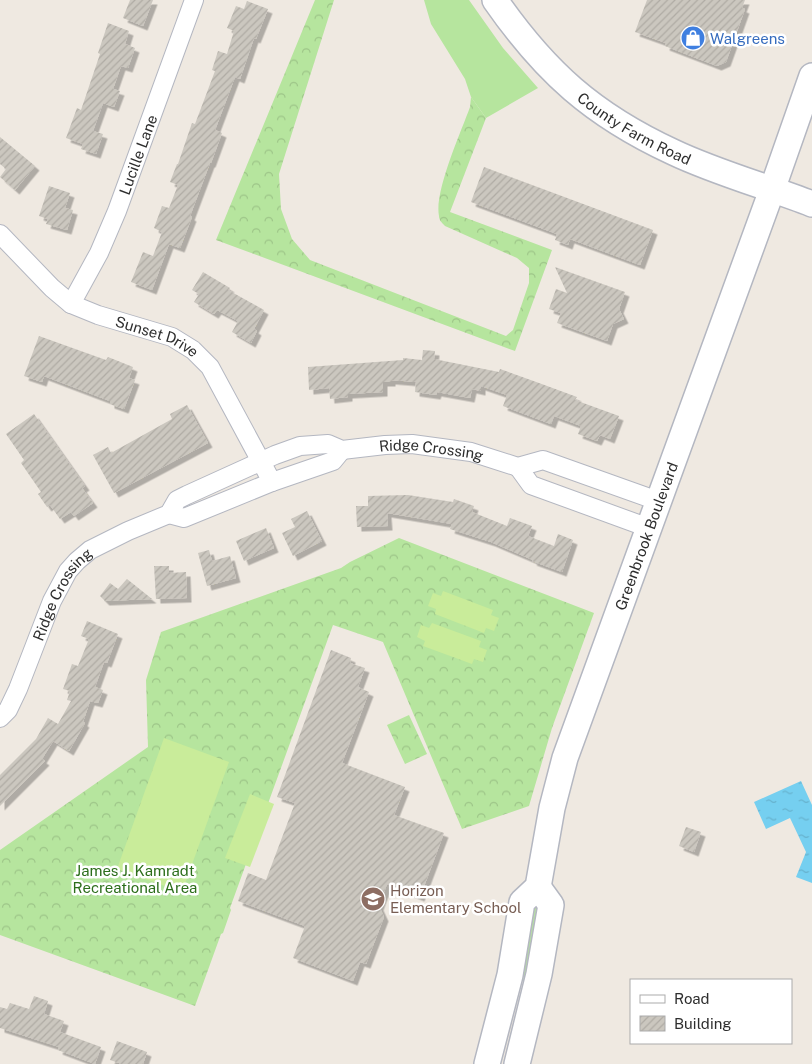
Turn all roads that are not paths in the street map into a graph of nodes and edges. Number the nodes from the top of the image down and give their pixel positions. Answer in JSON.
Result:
{"nodes":[{"id":1,"x":194,"y":0,"type":"edge"},
{"id":2,"x":495,"y":0,"type":"edge"},
{"id":3,"x":812,"y":76,"type":"edge"},
{"id":4,"x":772,"y":190,"type":"junction"},
{"id":5,"x":812,"y":204,"type":"edge"},
{"id":6,"x":0,"y":234,"type":"edge"},
{"id":7,"x":70,"y":304,"type":"junction"},
{"id":8,"x":342,"y":450,"type":"junction"},
{"id":9,"x":262,"y":461,"type":"junction"},
{"id":10,"x":518,"y":467,"type":"junction"},
{"id":11,"x":272,"y":482,"type":"junction"},
{"id":12,"x":658,"y":501,"type":"junction"},
{"id":13,"x":169,"y":514,"type":"junction"},
{"id":14,"x":649,"y":528,"type":"junction"},
{"id":15,"x":0,"y":718,"type":"edge"},
{"id":16,"x":538,"y":887,"type":"junction"},
{"id":17,"x":487,"y":1064,"type":"edge"},
{"id":18,"x":517,"y":1064,"type":"edge"}],
"edges":[{"from":1,"to":7,"type":"street","name":"Lucille Lane"},
{"from":2,"to":4,"type":"main road","name":"County Farm Road"},
{"from":3,"to":4,"type":"main road","name":"Greenbrook Boulevard"},
{"from":4,"to":5,"type":"main road","name":"County Farm Road"},
{"from":4,"to":12,"type":"main road","name":"Greenbrook Boulevard"},
{"from":6,"to":7,"type":"street","name":"Sunset Drive"},
{"from":7,"to":9,"type":"street","name":"Sunset Drive"},
{"from":8,"to":9,"type":"street","name":"Ridge Crossing"},
{"from":8,"to":10,"type":"street","name":"Ridge Crossing"},
{"from":8,"to":11,"type":"street","name":"Ridge Crossing"},
{"from":9,"to":11,"type":"street","name":"Sunset Drive"},
{"from":9,"to":13,"type":"street","name":"Ridge Crossing"},
{"from":10,"to":12,"type":"street"},
{"from":10,"to":14,"type":"street"},
{"from":11,"to":13,"type":"street","name":"Ridge Crossing"},
{"from":12,"to":14,"type":"main road","name":"Greenbrook Boulevard"},
{"from":13,"to":15,"type":"street","name":"Ridge Crossing"},
{"from":14,"to":16,"type":"main road","name":"Greenbrook Boulevard"},
{"from":16,"to":17,"type":"main road"},
{"from":16,"to":18,"type":"main road"}]}
